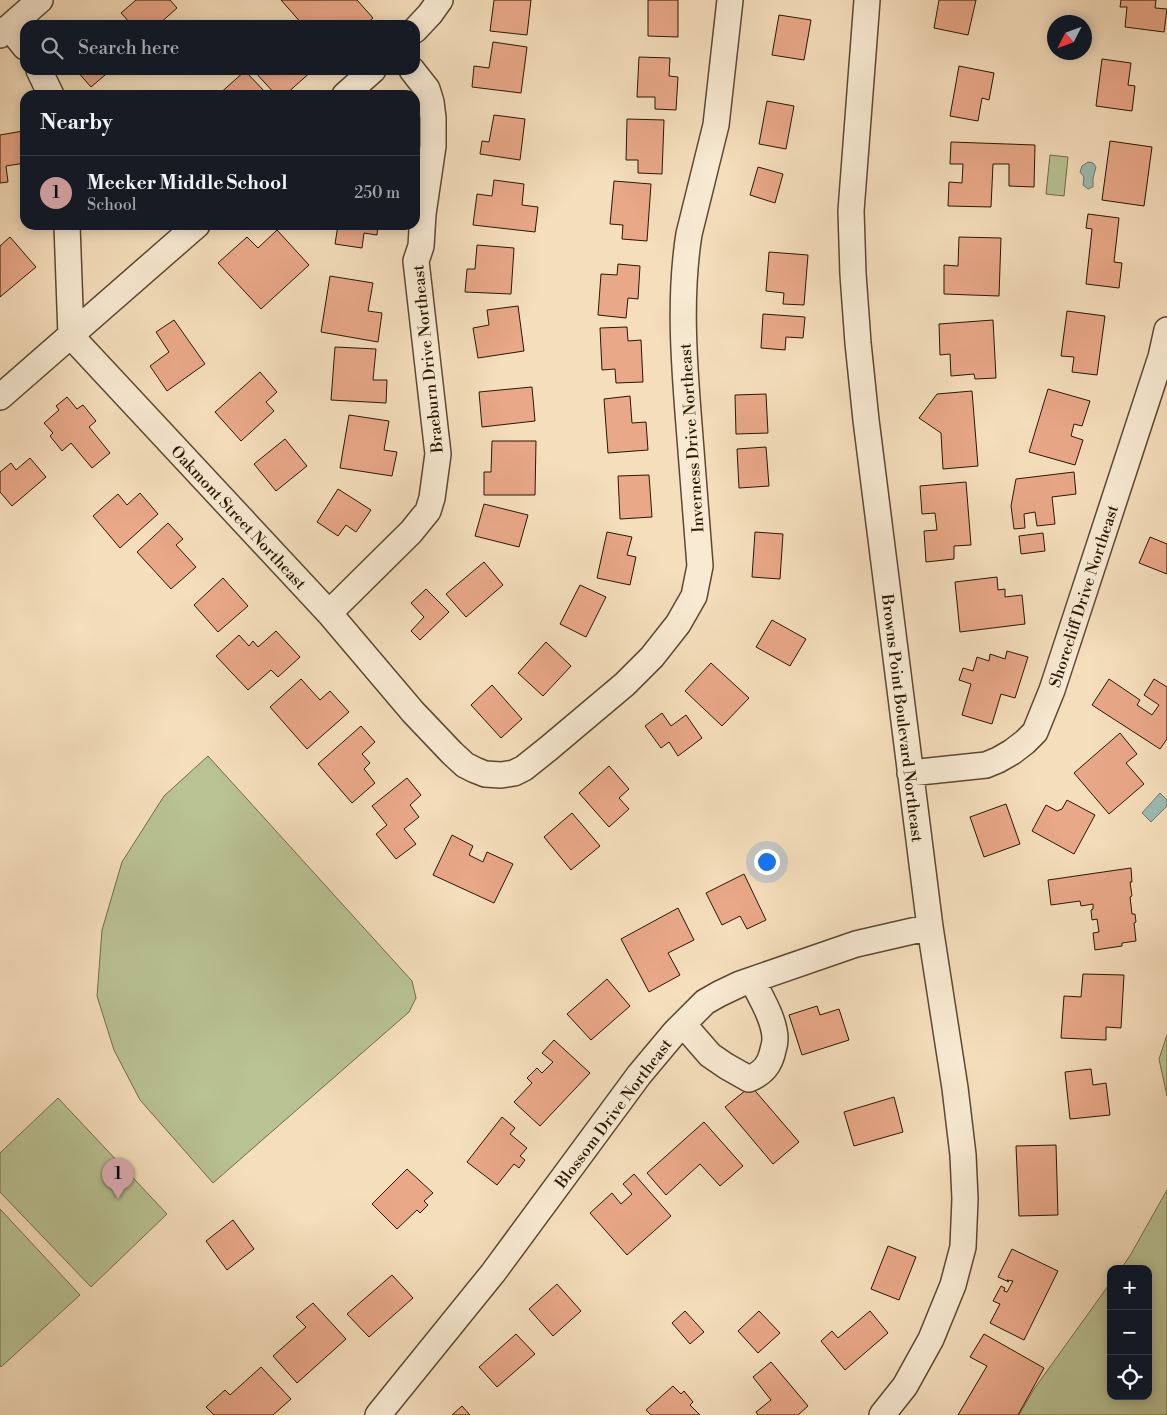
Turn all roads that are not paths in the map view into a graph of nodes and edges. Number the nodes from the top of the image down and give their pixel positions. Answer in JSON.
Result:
{"nodes":[{"id":1,"x":40,"y":0,"type":"edge"},
{"id":2,"x":440,"y":0,"type":"edge"},
{"id":3,"x":730,"y":0,"type":"edge"},
{"id":4,"x":867,"y":0,"type":"edge"},
{"id":5,"x":420,"y":25,"type":"edge"},
{"id":6,"x":5,"y":31,"type":"edge"},
{"id":7,"x":20,"y":43,"type":"edge"},
{"id":8,"x":42,"y":75,"type":"edge"},
{"id":9,"x":367,"y":75,"type":"edge"},
{"id":10,"x":416,"y":75,"type":"edge"},
{"id":11,"x":49,"y":90,"type":"edge"},
{"id":12,"x":351,"y":90,"type":"edge"},
{"id":13,"x":67,"y":230,"type":"edge"},
{"id":14,"x":191,"y":230,"type":"edge"},
{"id":15,"x":1167,"y":330,"type":"edge"},
{"id":16,"x":71,"y":336,"type":"junction"},
{"id":17,"x":0,"y":397,"type":"edge"},
{"id":18,"x":329,"y":613,"type":"junction"},
{"id":19,"x":910,"y":773,"type":"junction"},
{"id":20,"x":485,"y":774,"type":"joint"},
{"id":21,"x":930,"y":927,"type":"junction"},
{"id":22,"x":752,"y":980,"type":"junction"},
{"id":23,"x":683,"y":1024,"type":"junction"},
{"id":24,"x":378,"y":1415,"type":"edge"},
{"id":25,"x":882,"y":1415,"type":"edge"}],
"edges":[{"from":1,"to":6,"type":"street"},
{"from":2,"to":5,"type":"street"},
{"from":3,"to":20,"type":"street","name":"Inverness Drive Northeast"},
{"from":4,"to":19,"type":"street","name":"Browns Point Boulevard Northeast"},
{"from":6,"to":7,"type":"street"},
{"from":8,"to":11,"type":"street"},
{"from":9,"to":12,"type":"street"},
{"from":10,"to":18,"type":"street","name":"Braeburn Drive Northeast"},
{"from":13,"to":16,"type":"street"},
{"from":14,"to":16,"type":"street"},
{"from":15,"to":19,"type":"street","name":"Shorecliff Drive Northeast"},
{"from":16,"to":17,"type":"street"},
{"from":16,"to":18,"type":"street","name":"Oakmont Street Northeast"},
{"from":18,"to":20,"type":"street","name":"Oakmont Street Northeast"},
{"from":19,"to":21,"type":"street","name":"Browns Point Boulevard Northeast"},
{"from":21,"to":22,"type":"street","name":"Blossom Drive Northeast"},
{"from":21,"to":25,"type":"street","name":"Browns Point Boulevard Northeast"},
{"from":22,"to":23,"type":"street","name":"Blossom Drive Northeast"},
{"from":22,"to":23,"type":"street"},
{"from":23,"to":24,"type":"street","name":"Blossom Drive Northeast"}]}
